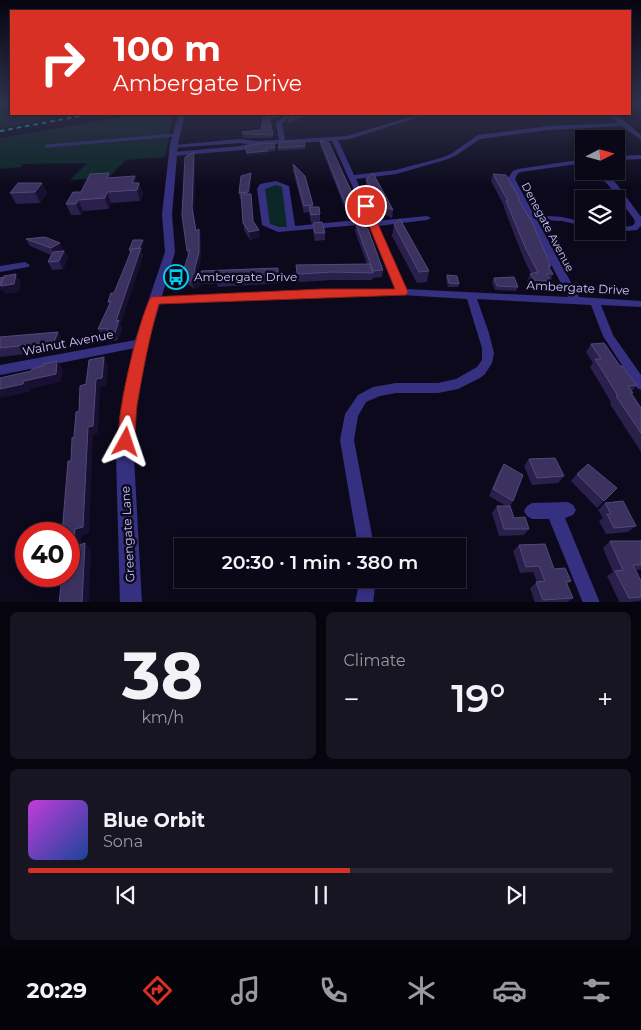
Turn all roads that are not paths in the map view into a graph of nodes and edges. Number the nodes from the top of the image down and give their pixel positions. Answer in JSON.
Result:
{"nodes":[{"id":1,"x":178,"y":131,"type":"edge"},
{"id":2,"x":280,"y":131,"type":"edge"},
{"id":3,"x":371,"y":131,"type":"edge"},
{"id":4,"x":525,"y":131,"type":"edge"},
{"id":5,"x":334,"y":139,"type":"junction"},
{"id":6,"x":282,"y":142,"type":"junction"},
{"id":7,"x":47,"y":146,"type":"dead end"},
{"id":8,"x":175,"y":146,"type":"junction"},
{"id":9,"x":641,"y":157,"type":"edge"},
{"id":10,"x":625,"y":158,"type":"edge"},
{"id":11,"x":575,"y":162,"type":"edge"},
{"id":12,"x":352,"y":177,"type":"junction"},
{"id":13,"x":608,"y":180,"type":"edge"},
{"id":14,"x":617,"y":190,"type":"edge"},
{"id":15,"x":625,"y":201,"type":"edge"},
{"id":16,"x":531,"y":217,"type":"junction"},
{"id":17,"x":429,"y":218,"type":"dead end"},
{"id":18,"x":575,"y":222,"type":"edge"},
{"id":19,"x":373,"y":223,"type":"junction"},
{"id":20,"x":291,"y":228,"type":"junction"},
{"id":21,"x":625,"y":229,"type":"edge"},
{"id":22,"x":25,"y":265,"type":"dead end"},
{"id":23,"x":0,"y":269,"type":"edge"},
{"id":24,"x":402,"y":292,"type":"junction"},
{"id":25,"x":470,"y":295,"type":"junction"},
{"id":26,"x":155,"y":300,"type":"junction"},
{"id":27,"x":575,"y":300,"type":"junction"},
{"id":28,"x":594,"y":301,"type":"junction"},
{"id":29,"x":641,"y":304,"type":"edge"},
{"id":30,"x":141,"y":343,"type":"junction"},
{"id":31,"x":0,"y":370,"type":"edge"},
{"id":32,"x":641,"y":386,"type":"edge"},
{"id":33,"x":532,"y":511,"type":"dead end"},
{"id":34,"x":365,"y":538,"type":"edge"},
{"id":35,"x":366,"y":588,"type":"edge"},
{"id":36,"x":131,"y":602,"type":"edge"},
{"id":37,"x":364,"y":602,"type":"edge"},
{"id":38,"x":592,"y":602,"type":"edge"}],
"edges":[{"from":1,"to":8,"type":"street","name":"Greengate Lane"},
{"from":2,"to":6,"type":"street"},
{"from":3,"to":5,"type":"street"},
{"from":4,"to":12,"type":"street"},
{"from":5,"to":6,"type":"street"},
{"from":5,"to":12,"type":"street"},
{"from":6,"to":8,"type":"street"},
{"from":7,"to":8,"type":"lane"},
{"from":8,"to":26,"type":"street","name":"Greengate Lane"},
{"from":9,"to":10,"type":"street"},
{"from":11,"to":16,"type":"street","name":"Denegate Avenue"},
{"from":12,"to":19,"type":"street"},
{"from":13,"to":14,"type":"street"},
{"from":15,"to":21,"type":"street"},
{"from":16,"to":18,"type":"street"},
{"from":16,"to":27,"type":"street","name":"Denegate Avenue"},
{"from":17,"to":19,"type":"street"},
{"from":19,"to":20,"type":"street"},
{"from":19,"to":24,"type":"street"},
{"from":20,"to":20,"type":"street"},
{"from":22,"to":23,"type":"street"},
{"from":24,"to":25,"type":"street","name":"Ambergate Drive"},
{"from":24,"to":26,"type":"street","name":"Ambergate Drive"},
{"from":25,"to":27,"type":"street","name":"Ambergate Drive"},
{"from":25,"to":34,"type":"street"},
{"from":26,"to":30,"type":"street","name":"Greengate Lane"},
{"from":27,"to":28,"type":"street","name":"Ambergate Drive"},
{"from":28,"to":29,"type":"street","name":"Ambergate Drive"},
{"from":28,"to":32,"type":"street"},
{"from":30,"to":31,"type":"street","name":"Walnut Avenue"},
{"from":30,"to":36,"type":"street","name":"Greengate Lane"},
{"from":33,"to":38,"type":"street"},
{"from":35,"to":37,"type":"street"}]}
